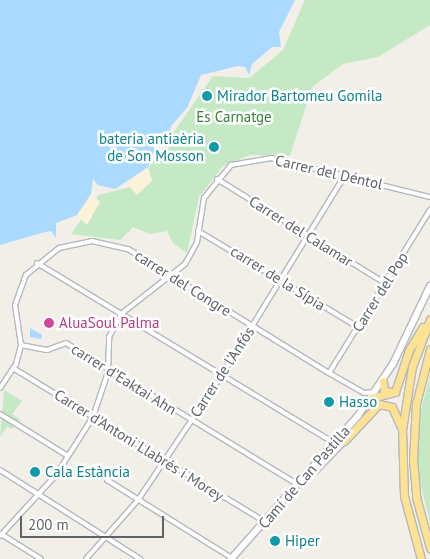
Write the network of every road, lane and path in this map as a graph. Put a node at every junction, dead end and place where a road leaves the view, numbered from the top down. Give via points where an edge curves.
1 (345, 175) junction
2 (217, 179) junction
3 (430, 197) edge
4 (430, 210) edge
5 (198, 231) junction
6 (307, 234) junction
7 (37, 263) junction
8 (173, 276) junction
9 (279, 279) junction
10 (385, 283) junction
11 (430, 286) edge
12 (121, 314) junction
13 (430, 318) edge
14 (252, 326) junction
15 (358, 327) junction
16 (21, 345) junction
17 (430, 349) edge
18 (13, 368) junction
19 (108, 372) junction
20 (329, 373) junction
21 (222, 375) junction
22 (383, 381) junction
23 (0, 388) edge
24 (398, 388) junction
25 (364, 393) junction
26 (371, 398) junction
27 (0, 414) edge
28 (93, 417) junction
29 (191, 420) junction
30 (402, 430) junction
31 (344, 441) joint
32 (334, 443) junction
33 (68, 456) junction
34 (164, 461) junction
35 (0, 470) edge
36 (107, 480) dead end
37 (299, 485) junction
38 (39, 494) junction
39 (138, 500) junction
40 (265, 522) junction
41 (0, 535) edge
42 (108, 538) junction
43 (429, 546) edge
44 (231, 558) edge
45 (41, 559) edge
46 (86, 559) edge
47 (140, 559) edge
48 (421, 559) edge

1 - 2 street, Carrer del Déntol via 271,158 231,165
1 - 3 street, Carrer del Déntol
1 - 6 street, Carrer de l'Anfós
2 - 5 street, Carrer del Déntol via 204,198
2 - 6 street, Carrer del Calamar
4 - 10 street, Carrer del Pop
5 - 8 street, Carrer del Déntol via 191,254
5 - 9 street, carrer de la Sípia
6 - 9 street, Carrer de l'Anfós
6 - 10 street, Carrer del Calamar
7 - 8 street, carrer del Congre via 59,248 95,241 128,249
7 - 12 street
7 - 16 street via 17,295
8 - 12 street, Carrer del Déntol via 133,300
8 - 14 street, carrer del Congre
9 - 14 street, Carrer de l'Anfós
9 - 15 street, carrer de la Sípia
10 - 15 street, Carrer del Pop
11 - 22 street, Camí de Can Pastilla
12 - 19 street, Carrer del Déntol via 109,337
12 - 21 street
13 - 24 highway via 409,350
13 - 30 highway via 412,367
14 - 20 street, carrer del Congre
14 - 21 street, Carrer de l'Anfós
15 - 20 street, Carrer del Pop
16 - 18 street
16 - 19 street, carrer d'Eaktai Ahn via 47,350 66,343
17 - 43 highway via 418,393 413,442 416,497
18 - 23 street
18 - 28 street, Carrer d'Antoni Llabrés i Morey
19 - 28 street, Carrer del Déntol
19 - 29 street, carrer d'Eaktai Ahn
20 - 25 street, carrer del Congre
21 - 29 street, Carrer de l'Anfós
21 - 32 street
22 - 24 highway via 386,392
22 - 26 street, Camí de Can Pastilla
24 - 26 highway via 392,394
25 - 26 street
25 - 26 street
26 - 32 street, Camí de Can Pastilla
27 - 33 street
28 - 33 street, Carrer del Déntol
28 - 34 street, Carrer d'Antoni Llabrés i Morey
29 - 34 street, Carrer de l'Anfós
29 - 37 street, carrer d'Eaktai Ahn
30 - 31 highway via 394,409 381,404
30 - 48 highway via 404,496
31 - 37 street
32 - 37 street, Camí de Can Pastilla
33 - 38 street, Carrer del Déntol
34 - 39 street, Carrer de l'Anfós
34 - 40 street, Carrer d'Antoni Llabrés i Morey
35 - 38 street
36 - 39 street
37 - 40 street, Camí de Can Pastilla
38 - 41 street, Carrer del Déntol
38 - 42 street
39 - 42 street, Carrer de l'Anfós
39 - 44 street
40 - 44 street, Camí de Can Pastilla
41 - 45 street
42 - 46 street, Carrer de l'Anfós
42 - 47 street

